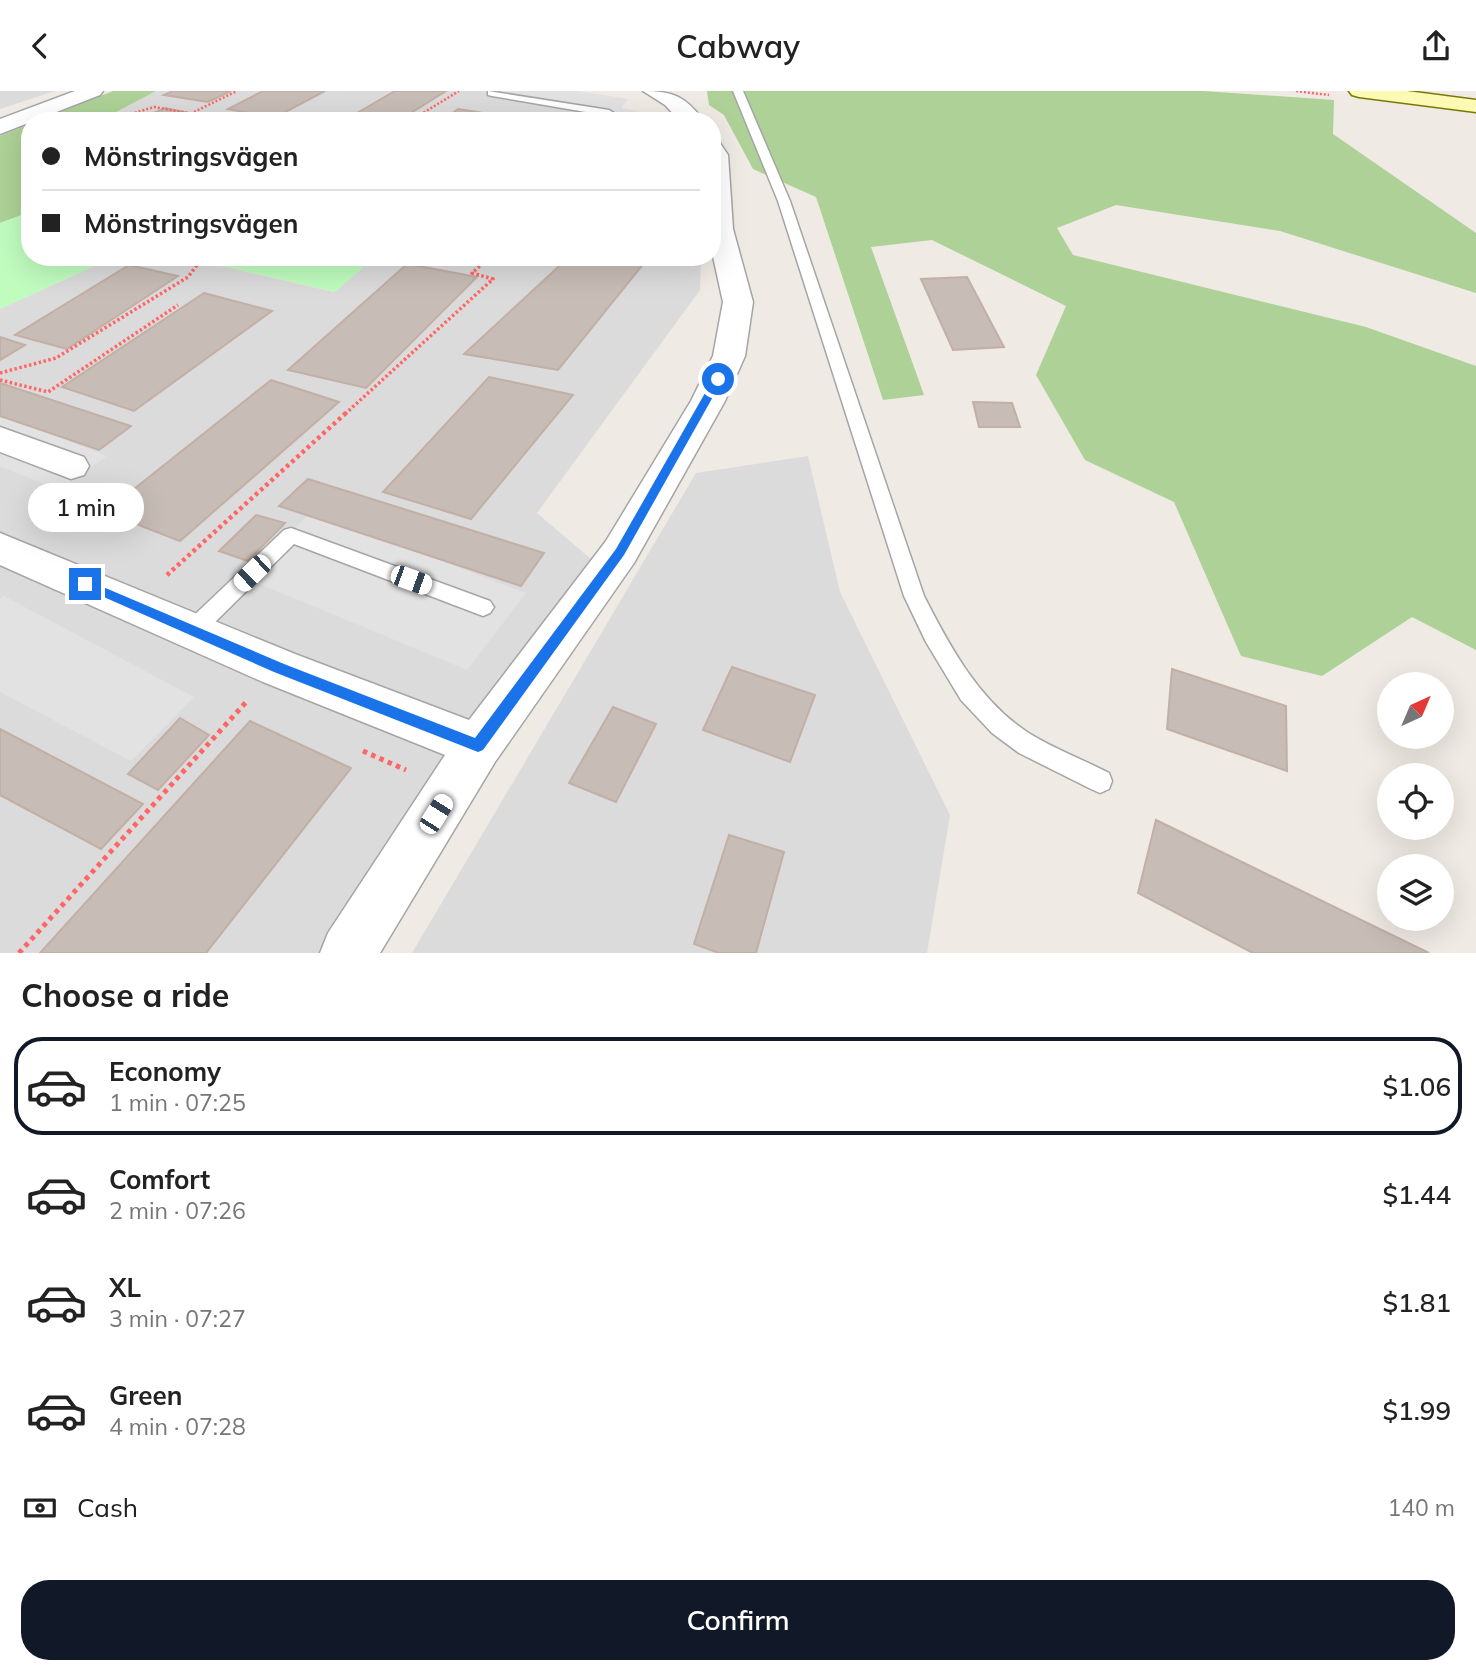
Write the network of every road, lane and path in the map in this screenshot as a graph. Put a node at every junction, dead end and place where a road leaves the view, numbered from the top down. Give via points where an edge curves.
1 (93, 91) edge
2 (237, 91) edge
3 (459, 91) edge
4 (496, 91) edge
5 (653, 91) edge
6 (738, 91) edge
7 (1359, 91) edge
8 (1476, 106) edge
9 (39, 112) edge
10 (138, 112) edge
11 (193, 112) joint
12 (425, 112) edge
13 (603, 112) edge
14 (684, 112) edge
15 (21, 119) edge
16 (0, 127) edge
17 (721, 246) edge
18 (196, 266) edge
19 (480, 266) edge
20 (178, 305) dead end
21 (0, 373) edge
22 (0, 380) edge
23 (0, 439) edge
24 (71, 466) dead end
25 (0, 548) edge
26 (134, 605) junction
27 (483, 607) dead end
28 (194, 629) junction
29 (248, 699) dead end
30 (478, 746) junction
31 (1100, 781) dead end
32 (19, 953) edge
33 (348, 953) edge

1 - 9 street
2 - 11 path
3 - 12 path
4 - 13 lane via 492,93
5 - 14 street
6 - 31 lane via 785,201 914,596 934,639 969,694 1017,738
7 - 8 street
10 - 11 path via 154,107
15 - 16 street
17 - 30 street via 738,302 729,356 708,401 620,552
18 - 21 path via 188,277 56,358
19 - 26 path via 472,273 493,279
20 - 22 path via 48,392
23 - 24 street
25 - 26 street
26 - 28 street
27 - 28 lane via 291,535
28 - 30 street via 279,668
29 - 32 path
30 - 33 street

